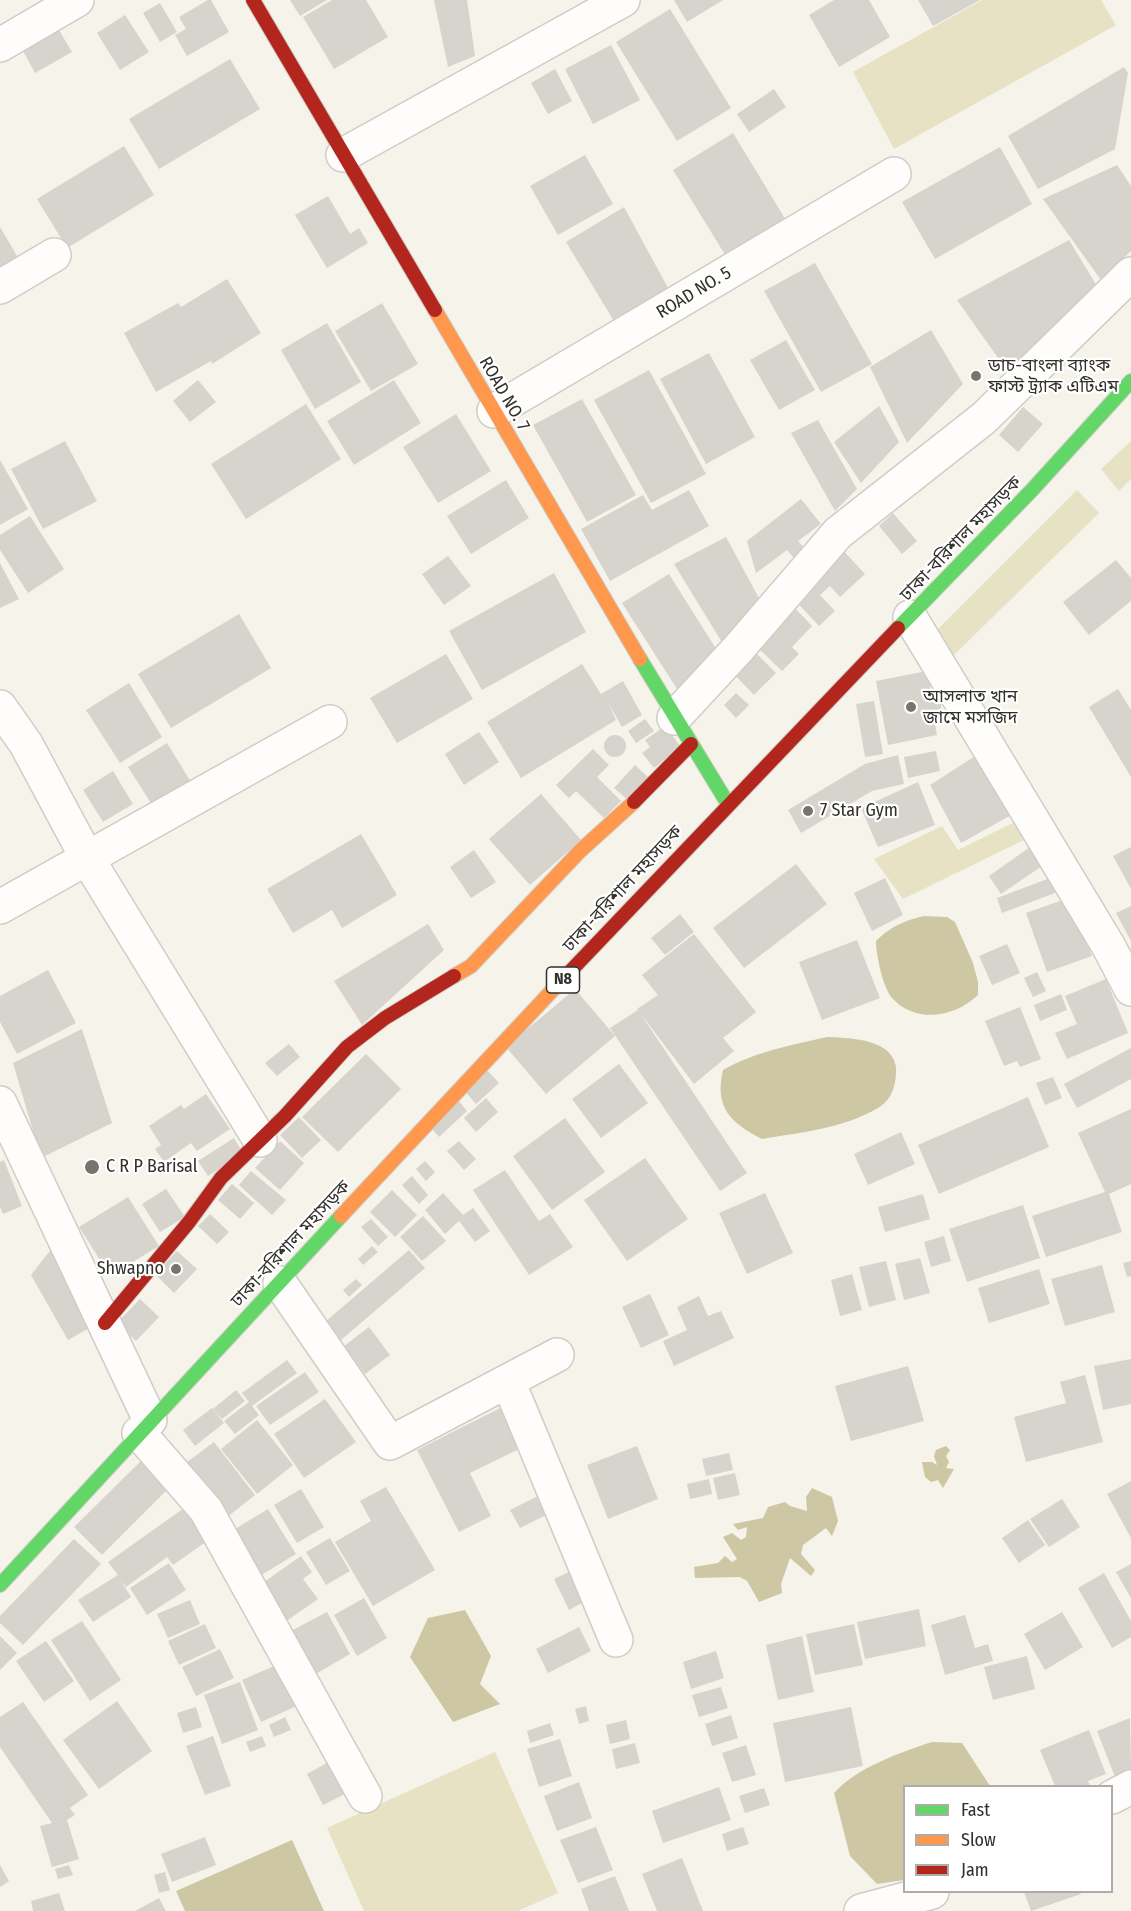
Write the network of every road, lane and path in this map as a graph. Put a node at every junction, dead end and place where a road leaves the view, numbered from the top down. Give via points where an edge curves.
1 (77, 0) edge
2 (253, 0) edge
3 (623, 0) edge
4 (0, 45) edge
5 (343, 155) junction
6 (894, 174) dead end
7 (54, 255) dead end
8 (1131, 274) edge
9 (0, 287) edge
10 (1131, 381) edge
11 (494, 411) junction
12 (910, 617) junction
13 (0, 707) edge
14 (330, 722) dead end
15 (683, 731) junction
16 (728, 804) junction
17 (87, 858) junction
18 (0, 907) edge
19 (1131, 989) edge
20 (0, 1103) edge
21 (260, 1140) junction
22 (280, 1283) junction
23 (105, 1323) junction
24 (557, 1355) dead end
25 (508, 1381) junction
26 (145, 1426) junction
27 (0, 1585) edge
28 (616, 1640) dead end
29 (1131, 1786) edge
30 (365, 1796) dead end
31 (1113, 1796) edge
32 (928, 1893) edge
33 (861, 1911) edge

1 - 4 street
2 - 5 main road, ROAD NO. 7
3 - 5 street
5 - 11 main road, ROAD NO. 7
6 - 11 street, ROAD NO. 5
7 - 9 street
8 - 15 street via 984,418 838,533 738,649
10 - 12 main road, ঢাকা-বরিশাল মহাসড়ক / N8 via 1050,473
11 - 15 main road, ROAD NO. 7
12 - 16 main road, ঢাকা-বরিশাল মহাসড়ক / N8
12 - 19 street via 1109,946
13 - 17 street via 26,744
14 - 17 street
15 - 16 main road, ROAD NO. 7
15 - 21 main road via 613,824 580,851 471,966 385,1018 347,1047
16 - 22 main road, ঢাকা-বরিশাল মহাসড়ক / N8
17 - 18 street
17 - 21 street
20 - 23 street
21 - 23 main road via 221,1178
22 - 25 street via 390,1443
22 - 26 main road, ঢাকা-বরিশাল মহাসড়ক / N8
23 - 26 street
24 - 25 street
25 - 28 street
26 - 27 main road, ঢাকা-বরিশাল মহাসড়ক / N8
26 - 30 street via 206,1510
29 - 31 street
32 - 33 street

